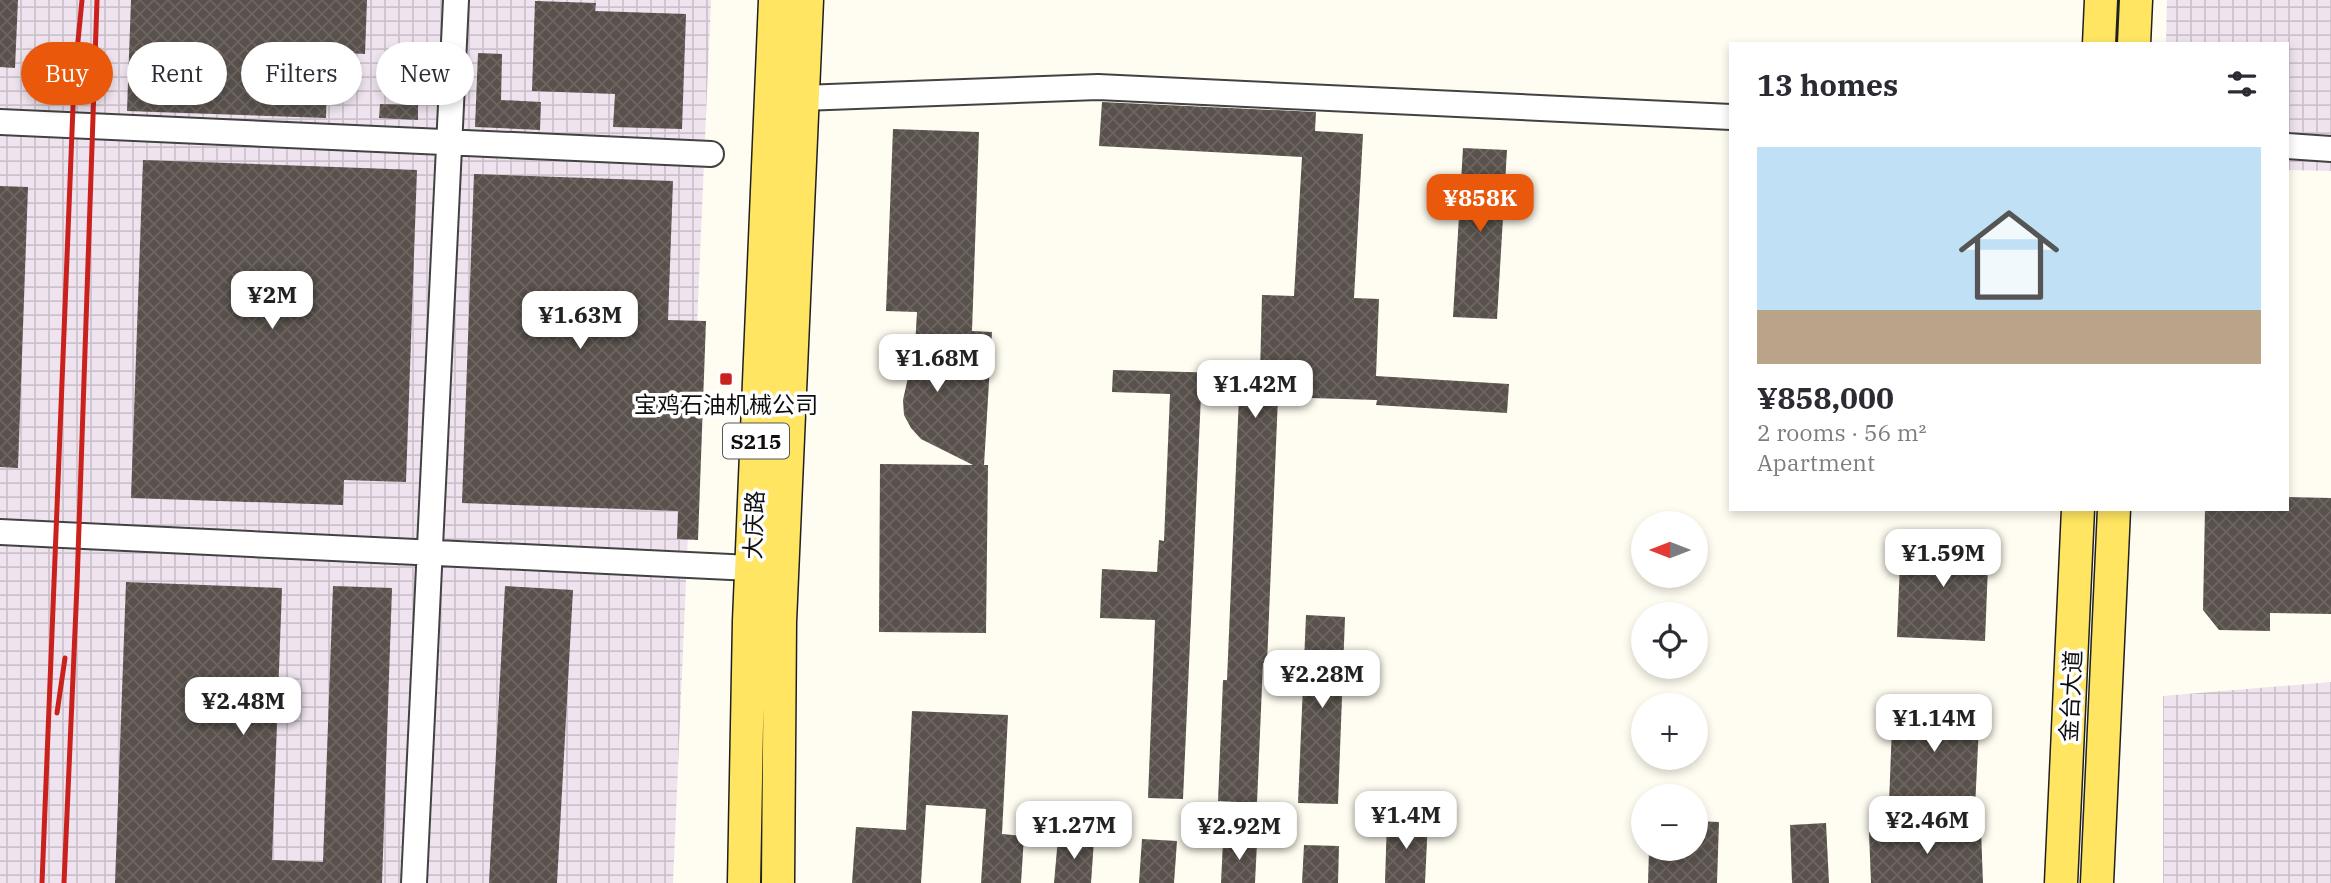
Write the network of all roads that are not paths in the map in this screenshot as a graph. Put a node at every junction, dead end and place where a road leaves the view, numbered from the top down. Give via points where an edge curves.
1 (456, 0) edge
2 (775, 0) edge
3 (807, 0) edge
4 (2101, 0) edge
5 (2136, 0) edge
6 (2099, 42) edge
7 (2134, 42) edge
8 (802, 98) junction
9 (1729, 117) edge
10 (0, 122) edge
11 (449, 142) junction
12 (2289, 146) edge
13 (2331, 149) edge
14 (711, 154) dead end
15 (2078, 511) edge
16 (2113, 511) edge
17 (0, 532) edge
18 (430, 552) junction
19 (751, 568) junction
20 (414, 883) edge
21 (744, 883) edge
22 (778, 883) edge
23 (2061, 883) edge
24 (2097, 883) edge

1 - 11 street
2 - 19 main road, 大庆路 / S215
3 - 8 main road, 大庆路 / S215
4 - 6 main road
5 - 7 main road
8 - 9 street via 1098,87
8 - 22 main road, 大庆路 / S215 via 780,622
10 - 11 street
11 - 14 street
11 - 18 street
12 - 13 street
15 - 23 main road, 金台大道
16 - 24 main road, 金台大道
17 - 18 street
18 - 19 street
18 - 20 street
19 - 21 main road, 大庆路 / S215

